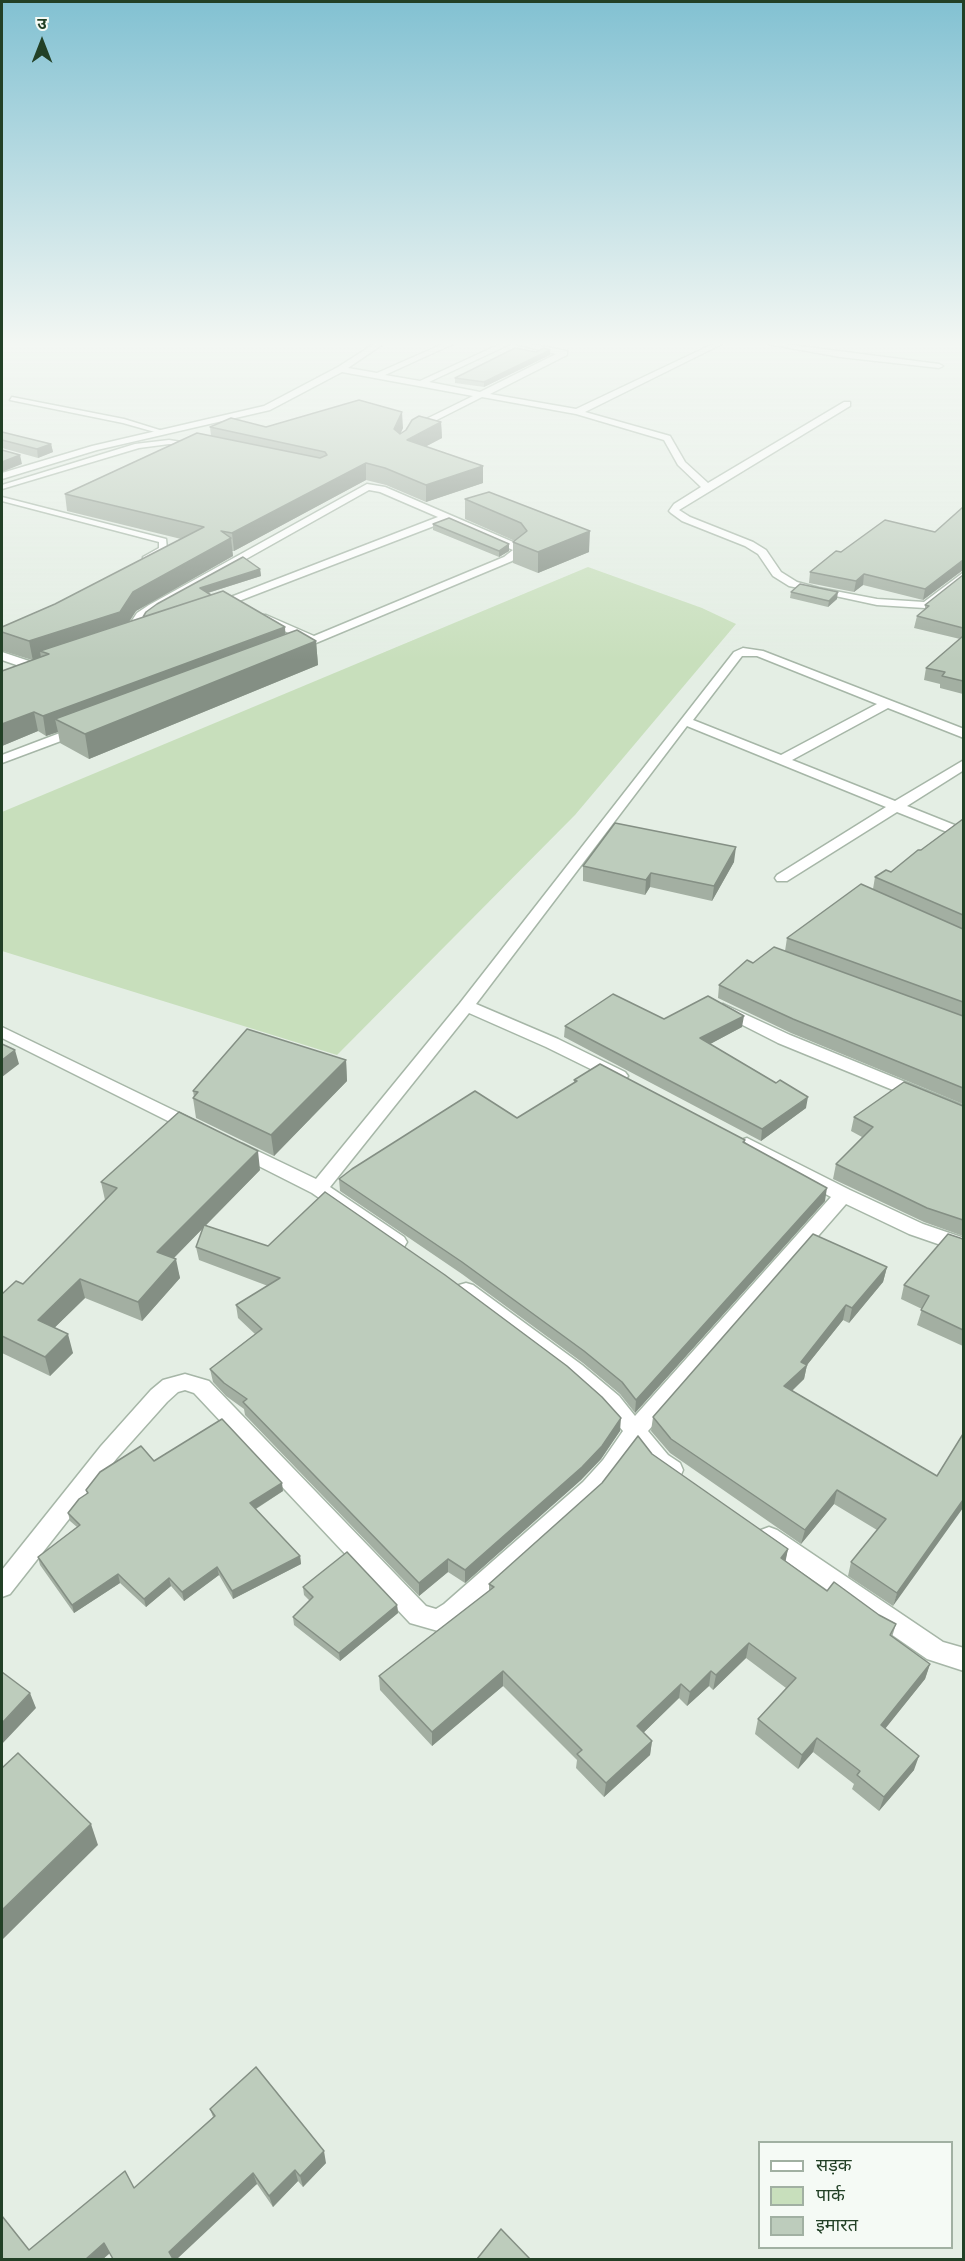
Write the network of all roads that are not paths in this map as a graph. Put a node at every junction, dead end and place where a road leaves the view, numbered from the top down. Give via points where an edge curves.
1 (95, 450) edge
2 (126, 450) edge
3 (673, 450) edge
4 (772, 450) edge
5 (21, 459) edge
6 (40, 464) junction
7 (2, 476) edge
8 (2, 486) edge
9 (709, 488) junction
10 (2, 499) edge
11 (447, 516) junction
12 (132, 566) edge
13 (962, 577) edge
14 (238, 607) junction
15 (206, 609) edge
16 (151, 627) edge
17 (315, 640) junction
18 (281, 653) edge
19 (2, 656) edge
20 (11, 674) edge
21 (887, 704) junction
22 (685, 721) junction
23 (91, 725) edge
24 (963, 734) edge
25 (2, 759) edge
26 (783, 759) junction
27 (963, 764) edge
28 (897, 806) junction
29 (952, 829) edge
30 (782, 878) dead end
31 (716, 1005) edge
32 (466, 1006) junction
33 (2, 1032) edge
34 (634, 1084) edge
35 (963, 1113) edge
36 (735, 1138) edge
37 (319, 1188) junction
38 (843, 1196) junction
39 (963, 1246) edge
40 (415, 1254) edge
41 (454, 1281) edge
42 (635, 1431) junction
43 (688, 1481) edge
44 (755, 1528) edge
45 (2, 1587) edge
46 (963, 1660) edge

1 - 6 street
2 - 8 lane
3 - 9 street via 681,463
4 - 9 street
5 - 6 street
6 - 7 street
9 - 13 street via 674,511 749,544 762,552 777,574 793,584 842,596 913,605 933,602
10 - 12 lane via 164,541 163,549
11 - 14 street
11 - 16 street via 382,489 367,487 153,607 124,636
11 - 17 street via 519,551
14 - 15 street
14 - 17 street
17 - 18 street
19 - 20 street via 37,665
21 - 22 street via 759,653 743,652
21 - 24 street
21 - 26 street
22 - 26 street
22 - 32 street
23 - 25 street
26 - 28 street
27 - 28 street
28 - 29 street
28 - 30 street
31 - 35 street via 784,1039
32 - 34 street
32 - 37 street
33 - 37 street
36 - 38 street
37 - 40 street
38 - 39 street
38 - 42 street
41 - 42 street via 575,1371 611,1402
42 - 43 street via 660,1461
42 - 45 street via 591,1489 453,1612 438,1620 419,1615 201,1387 185,1382 171,1386 159,1396 109,1452
44 - 46 street via 936,1651

